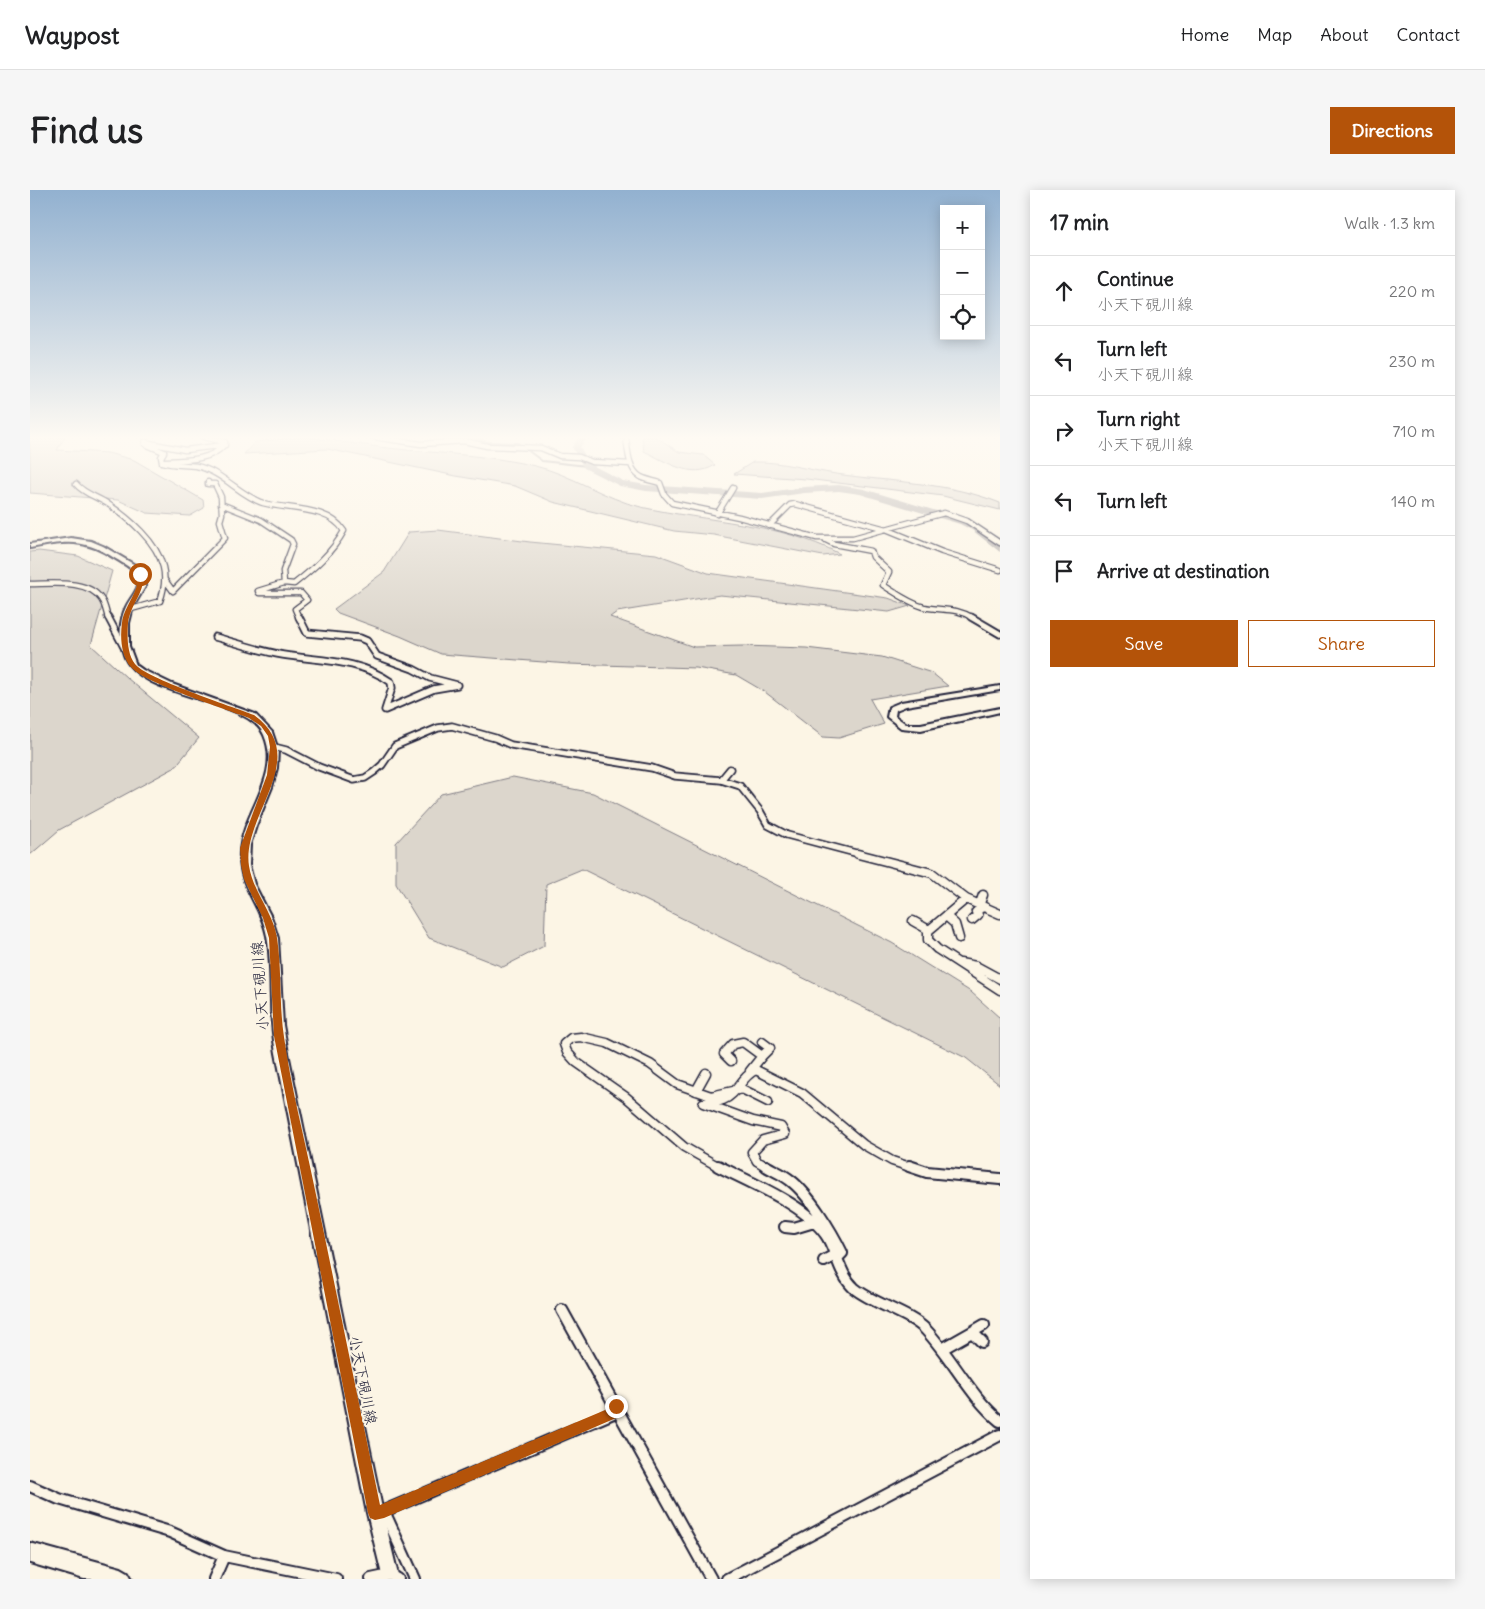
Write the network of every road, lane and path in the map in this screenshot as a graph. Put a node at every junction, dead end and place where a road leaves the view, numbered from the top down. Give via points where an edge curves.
1 (102, 502) edge
2 (260, 502) edge
3 (671, 502) edge
4 (725, 502) edge
5 (222, 504) joint
6 (718, 514) junction
7 (769, 526) junction
8 (886, 529) junction
9 (826, 539) junction
10 (1000, 543) edge
11 (30, 546) edge
12 (1000, 570) edge
13 (166, 580) junction
14 (284, 583) junction
15 (30, 584) edge
16 (128, 610) junction
17 (1000, 634) edge
18 (215, 637) dead end
19 (127, 654) junction
20 (1000, 688) edge
21 (1000, 710) edge
22 (274, 747) junction
23 (730, 769) dead end
24 (721, 780) junction
25 (983, 894) dead end
26 (966, 899) junction
27 (980, 906) junction
28 (1000, 914) edge
29 (946, 916) junction
30 (972, 920) dead end
31 (913, 921) dead end
32 (929, 930) junction
33 (959, 938) dead end
34 (959, 963) junction
35 (1000, 979) edge
36 (1000, 990) edge
37 (762, 1042) dead end
38 (762, 1056) junction
39 (731, 1061) dead end
40 (750, 1071) junction
41 (706, 1073) dead end
42 (696, 1091) junction
43 (736, 1092) junction
44 (768, 1102) dead end
45 (1000, 1179) edge
46 (814, 1222) junction
47 (785, 1227) dead end
48 (836, 1257) junction
49 (824, 1261) dead end
50 (562, 1310) dead end
51 (984, 1325) dead end
52 (972, 1332) junction
53 (982, 1342) dead end
54 (942, 1349) junction
55 (618, 1411) junction
56 (1000, 1421) edge
57 (1000, 1435) edge
58 (30, 1486) edge
59 (379, 1512) junction
60 (30, 1553) edge
61 (224, 1556) junction
62 (393, 1578) edge
63 (121, 1579) edge
64 (214, 1579) edge
65 (336, 1579) edge
66 (371, 1579) edge
67 (415, 1579) edge
68 (711, 1579) edge
69 (726, 1579) edge

1 - 13 street via 114,508 150,541 159,553
2 - 14 street via 305,511 343,525 341,537 317,565 294,584
3 - 6 street
4 - 6 street
5 - 13 street via 220,521 225,538 173,591
5 - 14 street via 261,520 291,540 293,544 283,571
6 - 7 street
7 - 8 street via 793,504
7 - 9 street
8 - 9 street via 853,538
8 - 10 street via 942,513 978,525
8 - 12 street via 942,552
9 - 17 street via 834,544 871,551 889,572 883,585 893,593 924,607 957,610
11 - 16 main road via 80,540 102,546 140,574 142,583
13 - 16 street via 160,601
14 - 18 street via 258,591 301,593 306,597 307,600 296,609 307,633 360,638 367,641 377,656 430,678 457,685 434,690 385,710 392,682 377,673 356,666 280,655
15 - 19 street via 73,584 95,592 102,600
16 - 19 main road via 125,623
19 - 22 main road via 132,666 140,672 252,716 271,736
20 - 21 main road via 904,704 890,712 891,717 904,726 920,727
22 - 24 street via 354,780 365,778 382,766 394,746 438,728 452,726 511,745 652,768 674,776
22 - 59 main road, 小天下硯川線 via 271,775 244,848 244,865 268,918 273,938 279,1036
23 - 24 street
24 - 26 street via 740,786 768,824 778,831 932,873
25 - 27 street
26 - 27 street
26 - 29 street
27 - 28 street
27 - 30 street via 976,912 978,915
29 - 32 street
29 - 33 street via 956,924
31 - 32 street
32 - 34 street via 928,940
34 - 35 street via 981,967
34 - 36 street
37 - 38 street via 770,1048
38 - 39 street via 743,1042 733,1044 724,1054
38 - 40 street
40 - 43 street
40 - 45 street via 756,1070 802,1094 864,1144 892,1161 927,1172
41 - 42 street
42 - 43 street via 712,1096
42 - 46 street via 676,1084 650,1064 608,1043 581,1037 571,1038 564,1044 576,1062 626,1097 684,1147 777,1196
43 - 44 street via 742,1089
43 - 48 street via 725,1100 703,1103 781,1127 785,1134 763,1140 752,1152 757,1161 791,1180 818,1212 842,1252
46 - 47 street via 794,1228
46 - 48 street via 828,1238
48 - 49 street
48 - 54 street via 854,1288 924,1328
50 - 55 street
51 - 52 street
52 - 53 street
52 - 54 street
54 - 56 street via 989,1412
55 - 59 street
55 - 68 street
57 - 69 street
58 - 61 street via 59,1499 170,1532
59 - 62 main road, 小天下硯川線
59 - 67 street
60 - 63 highway
61 - 64 street
61 - 65 street
62 - 66 street

